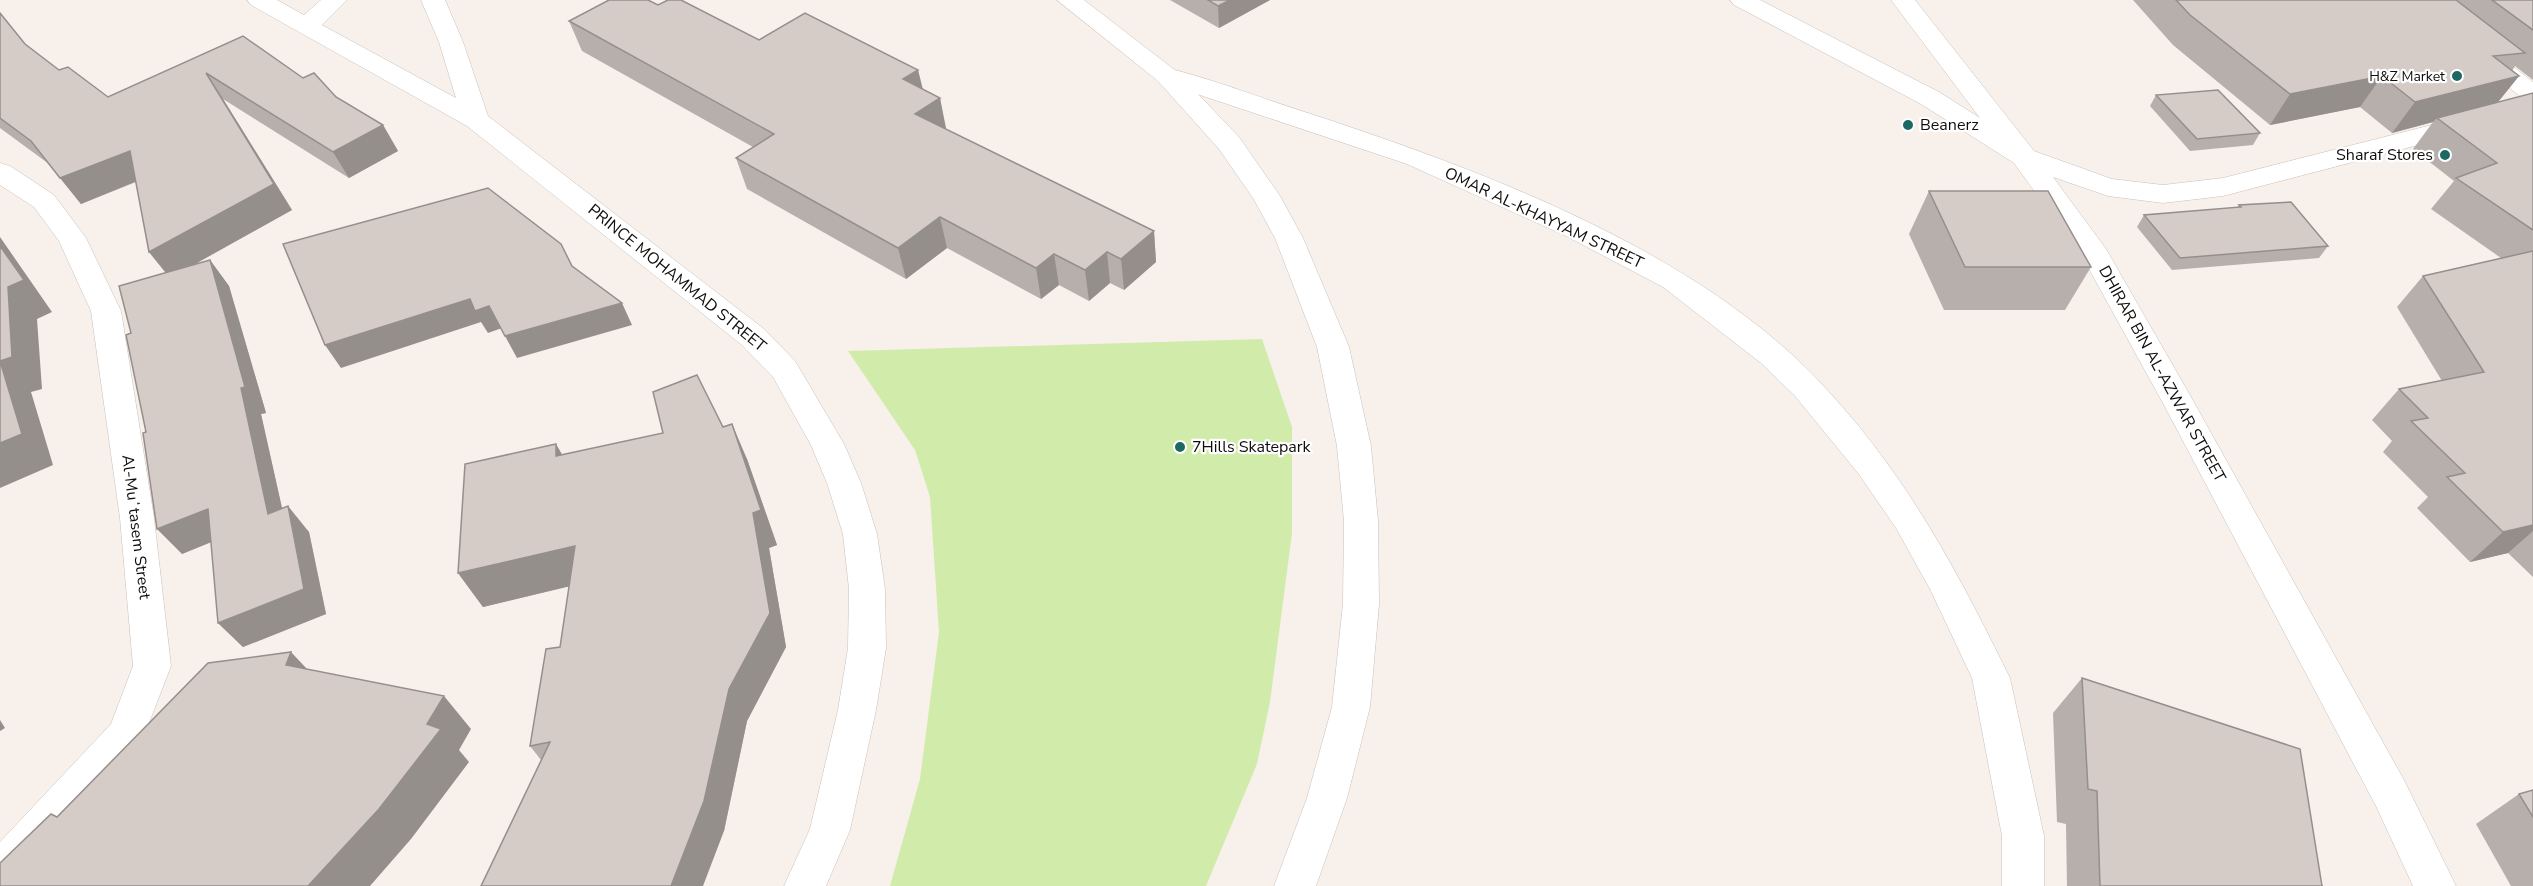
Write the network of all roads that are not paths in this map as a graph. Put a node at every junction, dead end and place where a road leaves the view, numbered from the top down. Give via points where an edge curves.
1 (259, 0) edge
2 (335, 0) edge
3 (433, 0) edge
4 (1069, 0) edge
5 (1742, 0) edge
6 (1903, 0) edge
7 (2412, 0) edge
8 (286, 6) edge
9 (306, 26) junction
10 (1951, 60) junction
11 (1887, 75) junction
12 (1167, 76) junction
13 (2533, 95) edge
14 (2533, 107) edge
15 (476, 120) junction
16 (2024, 157) junction
17 (0, 172) edge
18 (0, 871) edge
19 (806, 886) edge
20 (1295, 886) edge
21 (2023, 886) edge
22 (2435, 886) edge

1 - 8 street, PRINCE MOHAMMAD STREET
2 - 9 street
3 - 15 street
4 - 12 street
5 - 11 street, DHIRAR BIN AL-AZWAR STREET
6 - 10 street
7 - 13 street
8 - 9 street, PRINCE MOHAMMAD STREET
9 - 15 street, PRINCE MOHAMMAD STREET
10 - 11 street via 1946,71 1929,81
10 - 16 street
11 - 16 street, DHIRAR BIN AL-AZWAR STREET via 1977,125
12 - 20 street via 1228,143 1266,196 1289,238 1333,347 1354,446 1361,521 1361,604 1351,707 1327,798
12 - 21 street, OMAR AL-KHAYYAM STREET via 1417,158 1576,229 1673,280 1772,355 1828,413 1908,518 1986,667 2023,836
14 - 16 street via 2191,192 2163,194 2108,187
15 - 19 street, PRINCE MOHAMMAD STREET via 753,337 784,369 817,425 844,483 860,534 867,589 867,648 830,830
16 - 22 street, DHIRAR BIN AL-AZWAR STREET via 2096,256 2175,395 2391,795
17 - 18 street, Al-Muʻtasem Street via 44,201 51,210 72,238 106,311 137,518 152,666 126,734

